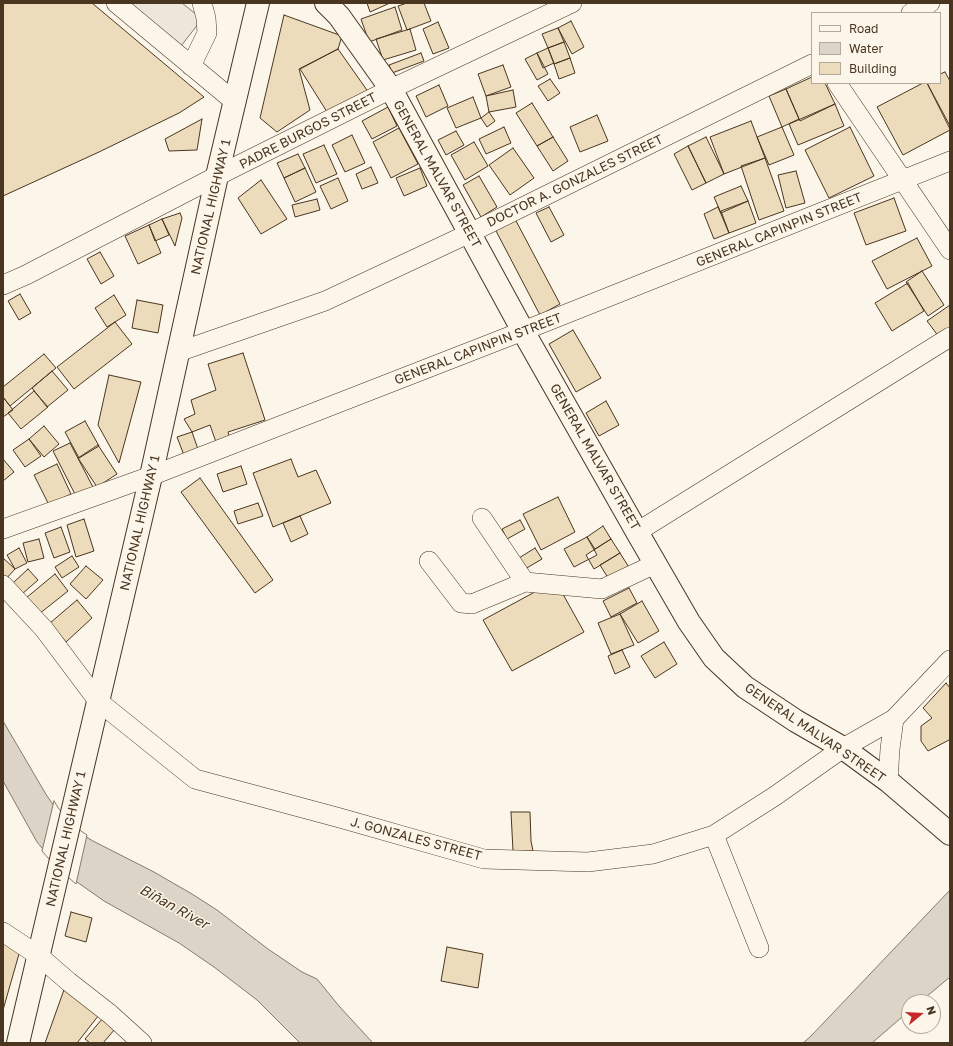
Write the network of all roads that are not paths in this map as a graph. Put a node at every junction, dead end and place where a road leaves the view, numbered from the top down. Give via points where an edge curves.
1 (116, 3) edge
2 (188, 3) edge
3 (258, 3) edge
4 (326, 3) edge
5 (572, 3) edge
6 (930, 3) edge
7 (204, 11) edge
8 (913, 12) edge
9 (811, 64) edge
10 (191, 66) junction
11 (838, 84) edge
12 (391, 89) junction
13 (234, 102) junction
14 (950, 161) edge
15 (217, 176) junction
16 (902, 181) junction
17 (470, 233) junction
18 (950, 250) edge
19 (3, 285) edge
20 (523, 331) junction
21 (950, 337) edge
22 (178, 352) junction
23 (151, 476) junction
24 (482, 518) dead end
25 (3, 529) edge
26 (637, 532) junction
27 (429, 561) dead end
28 (655, 564) junction
29 (526, 582) junction
30 (3, 585) edge
31 (950, 660) edge
32 (98, 701) junction
33 (894, 719) junction
34 (843, 748) junction
35 (888, 781) junction
36 (950, 834) edge
37 (714, 835) junction
38 (3, 932) edge
39 (759, 948) dead end
40 (39, 956) junction
41 (18, 1043) edge
42 (142, 1043) edge

1 - 10 street
2 - 7 street
3 - 13 main road, NATIONAL HIGHWAY 1
4 - 12 main road, GENERAL MALVAR STREET via 339,16
5 - 12 street, PADRE BURGOS STREET
6 - 8 street
7 - 10 street via 207,33
9 - 17 street, DOCTOR A. GONZALES STREET
10 - 13 street
11 - 16 street
12 - 15 street, PADRE BURGOS STREET
12 - 17 main road, GENERAL MALVAR STREET
13 - 15 main road, NATIONAL HIGHWAY 1
14 - 16 street, GENERAL CAPINPIN STREET
15 - 19 street, PADRE BURGOS STREET
15 - 22 main road, NATIONAL HIGHWAY 1
16 - 18 street
16 - 20 street, GENERAL CAPINPIN STREET
17 - 20 main road, GENERAL MALVAR STREET
17 - 22 street, DOCTOR A. GONZALES STREET via 325,301
20 - 23 street, GENERAL CAPINPIN STREET
20 - 26 main road, GENERAL MALVAR STREET
21 - 26 street
22 - 23 main road, NATIONAL HIGHWAY 1
23 - 25 street, GENERAL CAPINPIN STREET
23 - 32 main road, NATIONAL HIGHWAY 1
24 - 29 street
26 - 28 main road, GENERAL MALVAR STREET
27 - 29 street via 461,604 472,604
28 - 29 street via 602,589
28 - 34 main road, GENERAL MALVAR STREET via 689,622 714,658 745,687 796,722
30 - 32 street, J. GONZALES STREET via 44,628
31 - 33 street, J. GONZALES STREET
32 - 37 street, J. GONZALES STREET via 194,780 484,859 588,862 653,854
32 - 40 main road, NATIONAL HIGHWAY 1
33 - 34 street, J. GONZALES STREET
33 - 35 street
34 - 35 main road, GENERAL MALVAR STREET
34 - 37 street, J. GONZALES STREET
35 - 36 main road, GENERAL MALVAR STREET
37 - 39 street
38 - 40 street
40 - 41 main road, NATIONAL HIGHWAY 1
40 - 42 street

